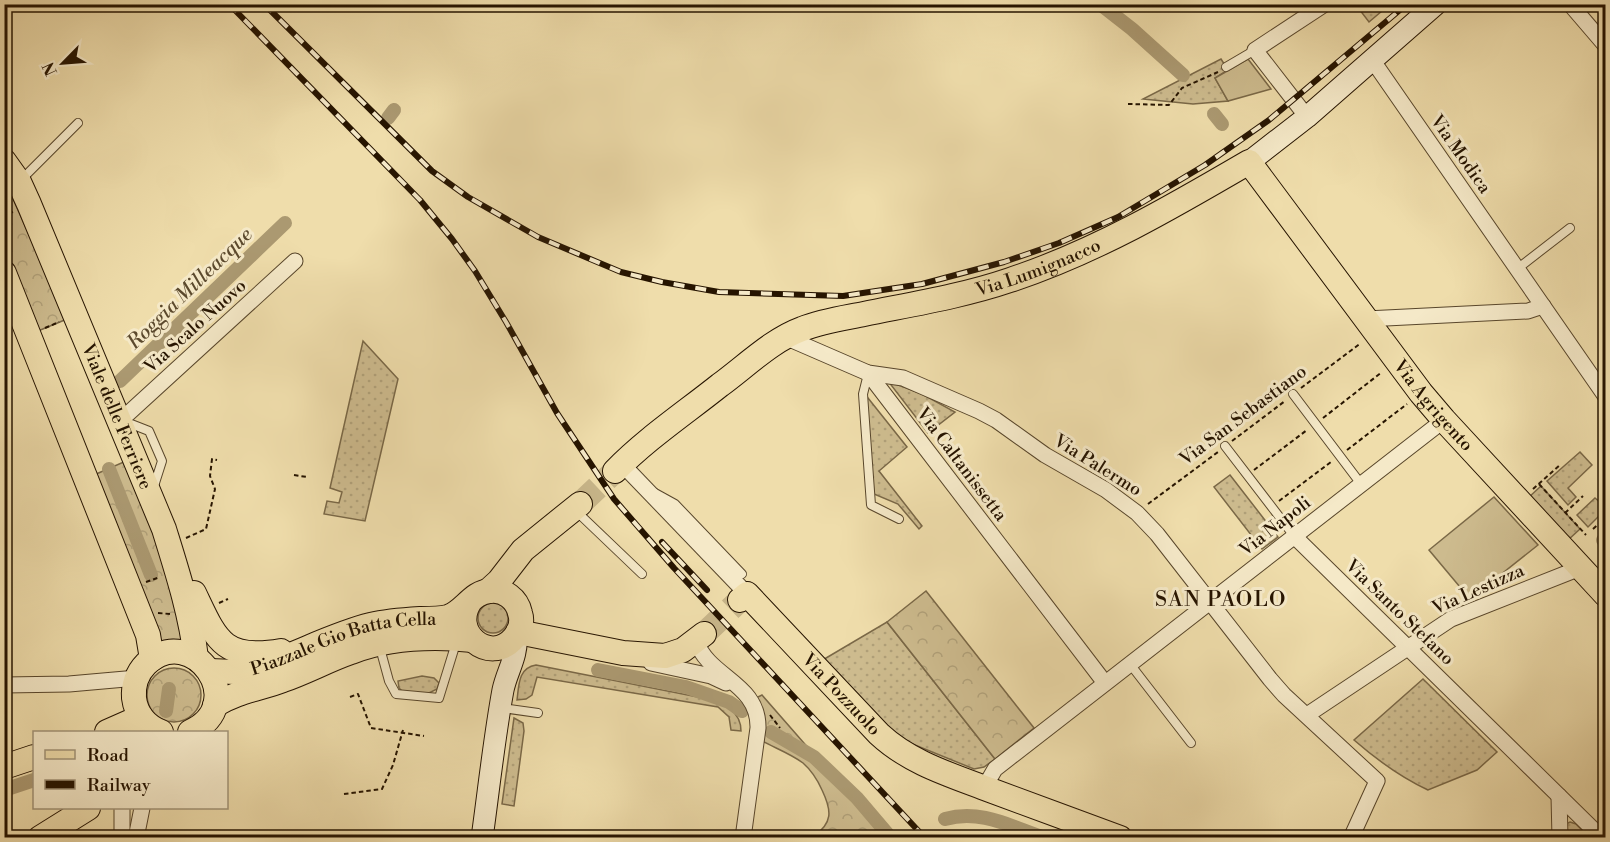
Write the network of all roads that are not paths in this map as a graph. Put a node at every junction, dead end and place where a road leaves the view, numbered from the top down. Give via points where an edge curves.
1 (1325, 4) edge
2 (1436, 4) edge
3 (1570, 4) edge
4 (1605, 46) edge
5 (1255, 50) junction
6 (1373, 61) junction
7 (1226, 67) road end
8 (1307, 117) junction
9 (78, 123) dead end
10 (4, 161) edge
11 (1250, 162) junction
12 (19, 182) junction
13 (1570, 228) dead end
14 (295, 261) dead end
15 (1517, 269) junction
16 (4, 273) edge
17 (1543, 306) junction
18 (1366, 329) junction
19 (785, 337) junction
20 (868, 373) junction
21 (1293, 394) road end
22 (1605, 397) edge
23 (1443, 420) junction
24 (120, 421) junction
25 (1224, 446) road end
26 (618, 468) joint
27 (1361, 484) junction
28 (577, 507) joint
29 (898, 519) dead end
30 (1294, 536) junction
31 (174, 560) junction
32 (1580, 568) junction
33 (642, 574) dead end
34 (743, 589) joint
35 (480, 595) junction
36 (1605, 595) edge
37 (1210, 601) junction
38 (332, 638) junction
39 (700, 638) joint
40 (465, 639) junction
41 (510, 639) junction
42 (379, 644) junction
43 (1406, 647) junction
44 (623, 653) junction
45 (152, 659) junction
46 (1130, 663) junction
47 (203, 664) junction
48 (137, 678) junction
49 (1105, 683) junction
50 (4, 686) edge
51 (742, 691) junction
52 (215, 705) junction
53 (500, 708) junction
54 (538, 713) dead end
55 (1307, 715) junction
56 (155, 728) edge
57 (119, 731) edge
58 (191, 731) edge
59 (1191, 742) dead end
60 (33, 757) edge
61 (4, 767) edge
62 (984, 788) junction
63 (1559, 796) junction
64 (85, 809) edge
65 (122, 809) edge
66 (142, 809) edge
67 (40, 837) edge
68 (122, 837) edge
69 (136, 837) edge
70 (482, 837) edge
71 (743, 837) edge
72 (1120, 837) edge
73 (1351, 837) edge
74 (1560, 837) edge
75 (1602, 837) edge

1 - 5 street
2 - 6 main road, Via Lumignacco
3 - 4 street
5 - 7 lane
5 - 8 street
6 - 8 main road, Via Lumignacco
6 - 15 street, Via Modica
8 - 11 main road, Via Lumignacco
9 - 12 lane
10 - 12 main road, Viale delle Ferriere
11 - 18 main road, Via Agrigento
11 - 19 main road, Via Lumignacco via 1097,246 1052,264 980,288 815,324
12 - 24 main road, Viale delle Ferriere
13 - 15 lane
14 - 24 street, Via Scalo Nuovo
15 - 17 street, Via Modica
16 - 45 main road via 144,625
17 - 18 street via 1528,311
17 - 22 street, Via Modica
18 - 23 main road, Via Agrigento
19 - 20 street, Via Palermo
19 - 26 main road, Via Lumignacco
20 - 29 lane via 863,394 871,505
20 - 37 street, Via Palermo via 903,378 956,399 1106,489 1157,534
20 - 49 street, Via Caltanissetta
21 - 27 lane
23 - 27 street, Via Napoli
23 - 32 main road, Via Agrigento
24 - 31 main road, Viale delle Ferriere
25 - 30 lane, Via Santo Stefano
26 - 34 street, Via Pozzuolo via 648,491
27 - 30 street, Via Napoli
28 - 33 lane, Piazzale Gio Batta Cella
28 - 35 main road, Piazzale Gio Batta Cella via 523,550 499,581
30 - 37 street, Via Napoli
30 - 43 street, Via Santo Stefano
31 - 38 main road via 217,638 232,648 263,653
31 - 47 main road, Viale delle Ferriere
32 - 36 main road, Via Agrigento
32 - 43 street, Via Lestizza via 1451,619
34 - 62 main road, Via Pozzuolo via 886,742 919,762
35 - 38 main road, Piazzale Gio Batta Cella via 449,616 385,623
35 - 40 main road, Piazzale Gio Batta Cella via 466,609
35 - 41 main road via 503,592 515,602 521,617
37 - 46 street, Via Napoli
37 - 55 street, Via Palermo via 1270,679
38 - 47 main road, Piazzale Gio Batta Cella via 252,669 235,672
39 - 44 main road, Piazzale Gio Batta Cella via 665,656
39 - 51 street via 705,658
40 - 41 main road, Piazzale Gio Batta Cella via 480,645
40 - 42 main road, Piazzale Gio Batta Cella
40 - 42 lane via 439,698 396,694
41 - 44 main road, Piazzale Gio Batta Cella
41 - 53 main road
42 - 52 main road, Piazzale Gio Batta Cella via 236,693
43 - 55 street, Via Lestizza
43 - 63 street, Via Santo Stefano
44 - 51 street via 711,676
45 - 47 main road, Piazzale Gio Batta Cella via 178,652
45 - 48 main road
46 - 49 street, Via Napoli
46 - 59 lane
47 - 52 main road via 215,684
48 - 50 street
48 - 56 main road via 135,702
49 - 62 street, Via Napoli via 995,769
51 - 71 street via 755,707 758,722
52 - 58 main road, Piazzale Gio Batta Cella via 208,719
53 - 54 lane
53 - 70 main road
55 - 73 street, Via Palermo via 1377,781
56 - 57 main road
60 - 61 main road
62 - 72 main road, Via Pozzuolo
63 - 74 street
63 - 75 street, Via Santo Stefano
64 - 67 main road
65 - 68 street
66 - 69 street

